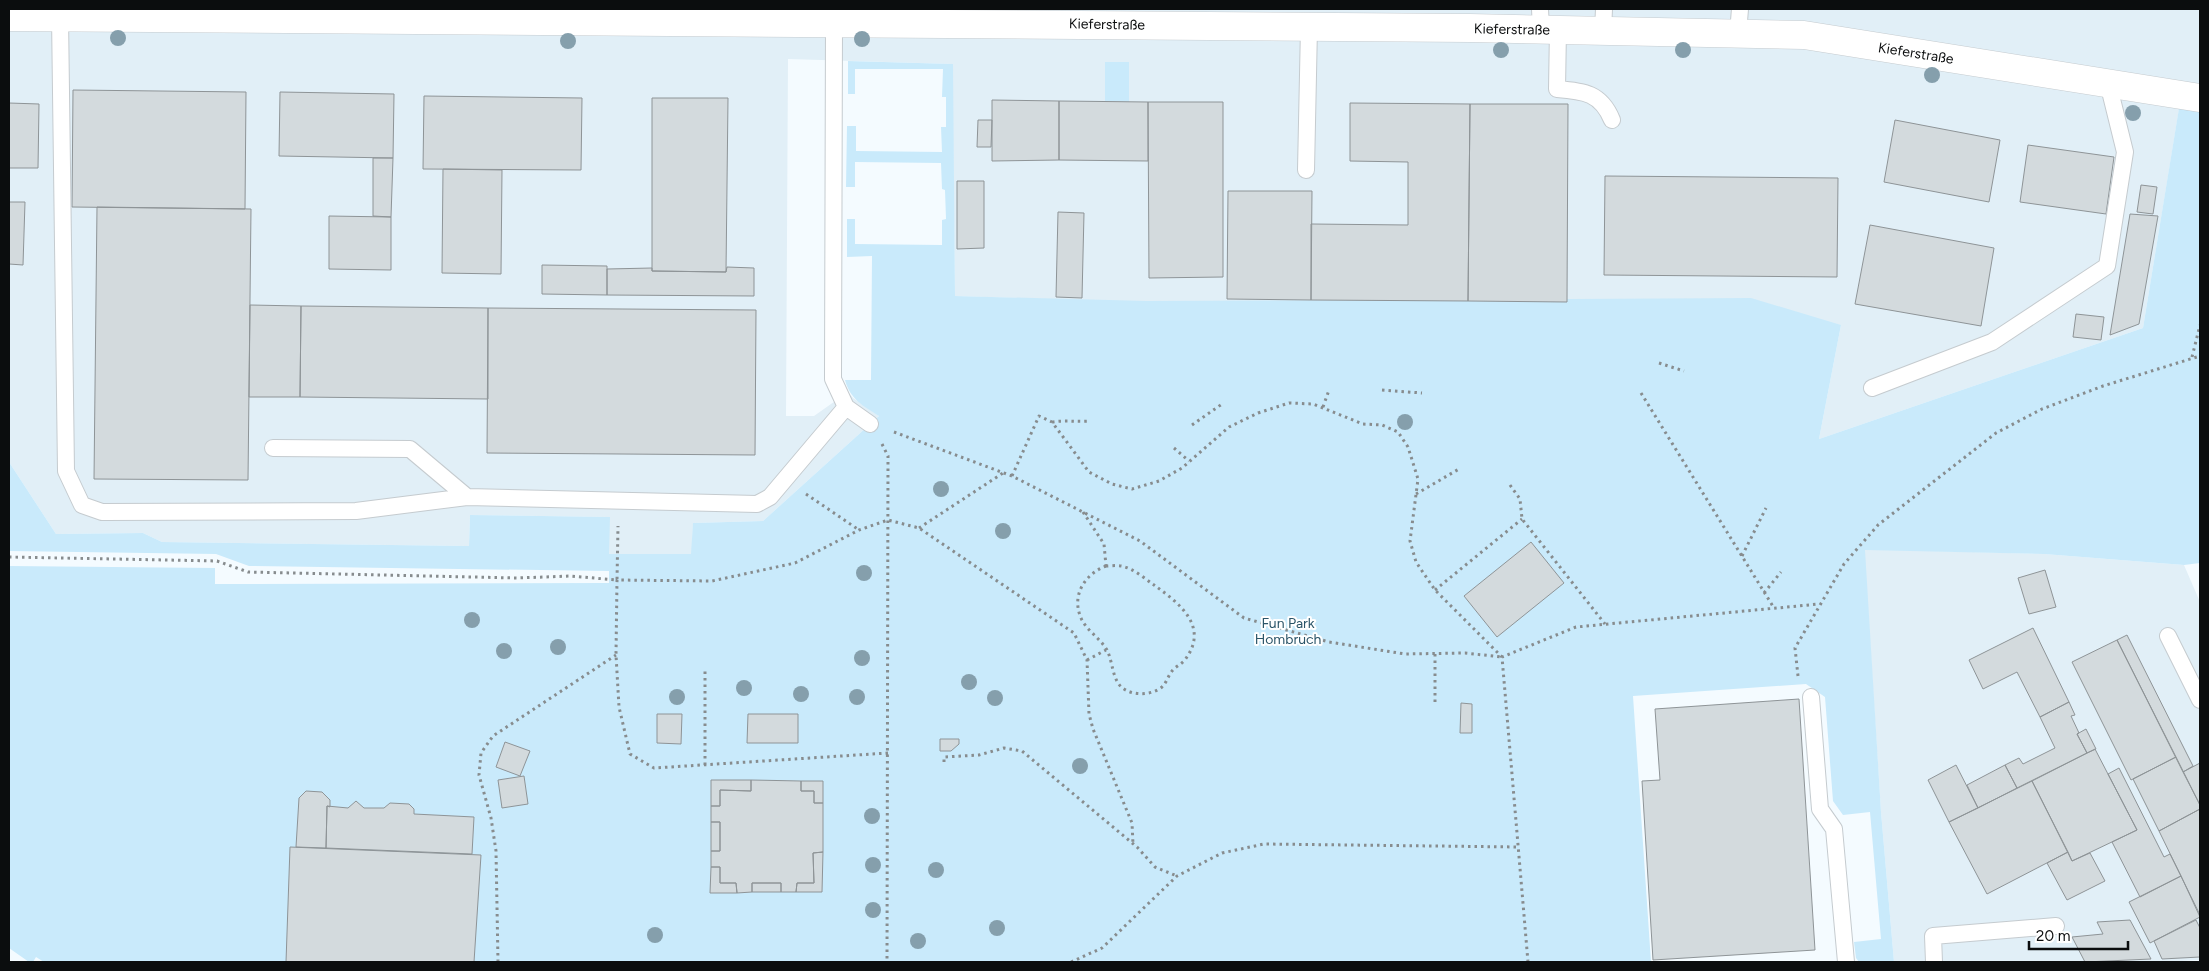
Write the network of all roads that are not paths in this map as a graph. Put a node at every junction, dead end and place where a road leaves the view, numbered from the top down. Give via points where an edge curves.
1 (337, 14) edge
2 (60, 16) junction
3 (9, 17) edge
4 (1603, 20) edge
5 (1739, 21) edge
6 (834, 22) junction
7 (1546, 22) edge
8 (1309, 26) junction
9 (2108, 83) junction
10 (2200, 98) edge
11 (1612, 120) dead end
12 (1306, 170) dead end
13 (1872, 388) dead end
14 (846, 407) junction
15 (870, 424) road end
16 (273, 448) dead end
17 (467, 497) junction
18 (2168, 636) dead end
19 (1810, 697) road end
20 (2200, 700) edge
21 (2056, 926) dead end
22 (1846, 962) edge
23 (1934, 962) edge

1 - 2 street, Kieferstraße
1 - 6 street, Kieferstraße
2 - 3 street, Kieferstraße
2 - 17 lane via 66,471 82,505 102,512 356,511
4 - 5 street, Kieferstraße
4 - 7 street, Kieferstraße
5 - 9 street, Kieferstraße via 1804,35
6 - 8 street, Kieferstraße
6 - 14 lane via 832,379
7 - 8 street, Kieferstraße
7 - 11 lane via 1557,89 1580,90 1596,97 1607,108
8 - 12 lane
9 - 10 street, Kieferstraße
9 - 13 lane via 2125,152 2108,266 1992,342
14 - 15 lane
14 - 17 lane via 770,497 756,504
16 - 17 lane via 410,449
18 - 20 lane
19 - 22 lane via 1820,809 1834,829
21 - 23 lane via 1933,936

